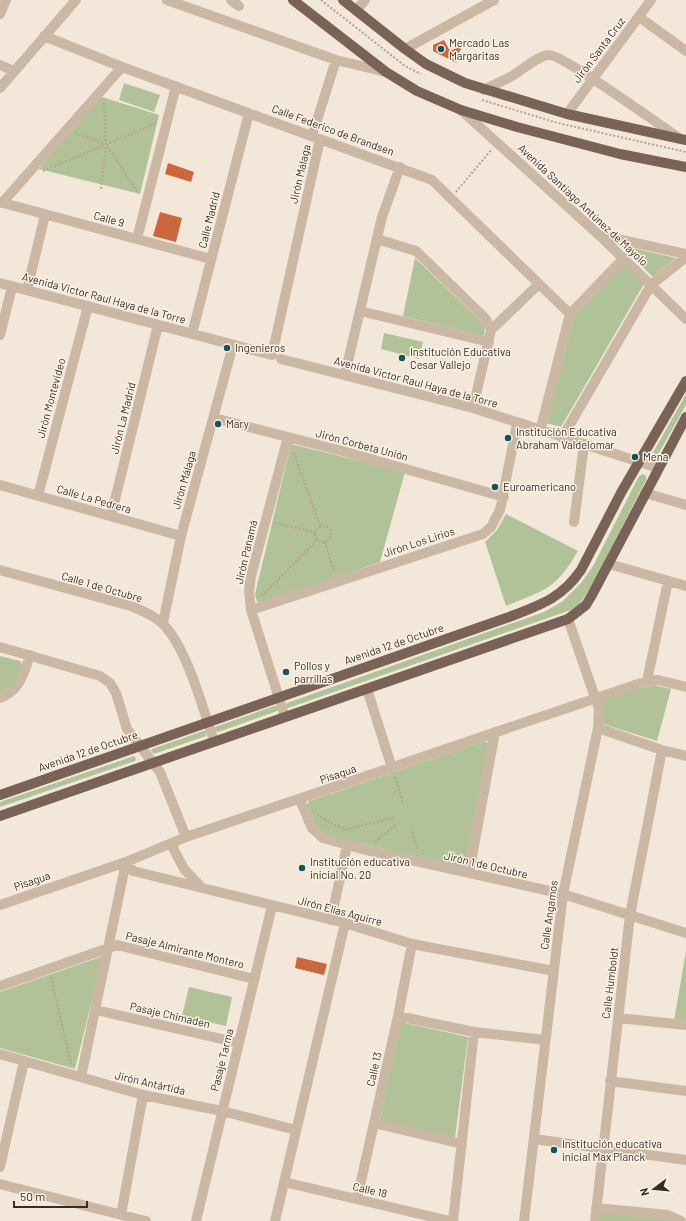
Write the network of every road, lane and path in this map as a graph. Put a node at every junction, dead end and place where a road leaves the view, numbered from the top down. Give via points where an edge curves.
1 (6, 0) edge
2 (76, 0) edge
3 (167, 0) edge
4 (293, 0) edge
5 (343, 0) edge
6 (365, 0) edge
7 (494, 0) edge
8 (651, 0) edge
9 (356, 10) junction
10 (0, 14) edge
11 (639, 17) junction
12 (44, 36) junction
13 (405, 49) junction
14 (686, 51) edge
15 (336, 60) junction
16 (0, 65) edge
17 (122, 67) junction
18 (14, 71) junction
19 (386, 72) junction
20 (592, 79) junction
21 (176, 86) junction
22 (0, 88) edge
23 (103, 89) junction
24 (484, 90) junction
25 (461, 110) junction
26 (249, 113) junction
27 (566, 114) junction
28 (167, 118) junction
29 (67, 130) junction
30 (316, 137) junction
31 (684, 140) edge
32 (497, 142) junction
33 (106, 144) junction
34 (400, 167) junction
35 (686, 167) edge
36 (22, 180) junction
37 (101, 190) dead end
38 (452, 197) junction
39 (1, 203) edge
40 (146, 204) junction
41 (45, 215) junction
42 (599, 235) junction
43 (137, 239) junction
44 (377, 240) junction
45 (686, 254) edge
46 (686, 257) edge
47 (624, 258) junction
48 (212, 259) junction
49 (0, 283) edge
50 (539, 284) junction
51 (651, 285) junction
52 (12, 287) junction
53 (27, 290) junction
54 (88, 306) junction
55 (360, 311) junction
56 (570, 314) junction
57 (686, 319) edge
58 (158, 325) junction
59 (491, 330) junction
60 (192, 334) junction
61 (0, 335) edge
62 (489, 342) junction
63 (233, 345) junction
64 (277, 357) junction
65 (345, 374) junction
66 (686, 381) edge
67 (473, 408) junction
68 (214, 418) junction
69 (685, 422) edge
70 (517, 424) junction
71 (540, 431) junction
72 (288, 437) junction
73 (562, 438) junction
74 (584, 445) junction
75 (294, 452) dead end
76 (639, 462) junction
77 (658, 468) junction
78 (0, 485) edge
79 (645, 493) junction
80 (38, 496) junction
81 (504, 497) junction
82 (686, 504) edge
83 (111, 516) junction
84 (266, 521) junction
85 (574, 522) dead end
86 (320, 526) junction
87 (314, 532) junction
88 (180, 536) junction
89 (317, 540) junction
90 (325, 542) junction
91 (609, 564) junction
92 (0, 570) edge
93 (337, 581) junction
94 (668, 581) junction
95 (686, 586) edge
96 (251, 609) junction
97 (568, 619) junction
98 (163, 623) junction
99 (0, 647) edge
100 (30, 655) junction
101 (647, 681) junction
102 (686, 687) edge
103 (367, 689) junction
104 (279, 697) junction
105 (0, 698) edge
106 (595, 698) junction
107 (285, 717) junction
108 (208, 722) junction
109 (598, 728) junction
110 (495, 732) junction
111 (214, 741) junction
112 (139, 746) junction
113 (662, 750) junction
114 (686, 756) edge
115 (152, 763) junction
116 (392, 768) junction
117 (0, 795) edge
118 (301, 803) junction
119 (403, 803) dead end
120 (0, 816) edge
121 (394, 818) dead end
122 (397, 824) dead end
123 (411, 828) dead end
124 (186, 837) junction
125 (171, 844) junction
126 (347, 845) junction
127 (366, 850) junction
128 (126, 862) junction
129 (421, 862) junction
130 (469, 873) junction
131 (202, 888) junction
132 (563, 894) junction
133 (0, 905) edge
134 (272, 906) junction
135 (630, 915) junction
136 (331, 920) junction
137 (345, 923) junction
138 (686, 933) edge
139 (412, 944) junction
140 (110, 948) junction
141 (49, 969) junction
142 (554, 971) junction
143 (254, 979) junction
144 (0, 986) edge
145 (96, 1010) junction
146 (398, 1016) junction
147 (618, 1018) junction
148 (686, 1025) edge
149 (474, 1032) junction
150 (545, 1040) junction
151 (239, 1043) junction
152 (0, 1054) edge
153 (24, 1061) junction
154 (77, 1076) junction
155 (610, 1081) junction
156 (686, 1091) edge
157 (143, 1095) junction
158 (222, 1111) junction
159 (374, 1124) junction
160 (296, 1130) junction
161 (534, 1139) junction
162 (462, 1144) junction
163 (602, 1148) junction
164 (686, 1160) edge
165 (0, 1167) edge
166 (284, 1182) junction
167 (0, 1184) edge
168 (357, 1199) junction
169 (596, 1208) junction
170 (121, 1215) junction
171 (146, 1221) edge
172 (196, 1221) edge
173 (275, 1221) edge
174 (452, 1221) edge
175 (524, 1221) edge
176 (595, 1221) edge
177 (681, 1221) edge

1 - 10 street
2 - 12 street
3 - 15 street
4 - 19 main road, Avenida Santiago Antúnez de Mayolo
5 - 9 main road
6 - 9 street
7 - 13 street
8 - 11 street, Jirón Santa Cruz
9 - 13 main road
11 - 14 street
11 - 20 street, Jirón Santa Cruz
12 - 17 street, Calle Federico de Brandsen
12 - 18 street
13 - 24 main road via 444,74
15 - 19 street
15 - 30 street, Jirón Málaga
16 - 18 street
17 - 21 street, Calle Federico de Brandsen
17 - 23 street
18 - 22 street
19 - 25 main road, Avenida Santiago Antúnez de Mayolo via 417,91
20 - 24 street via 556,56 548,55
20 - 27 street, Jirón Santa Cruz
20 - 31 street
21 - 26 street, Calle Federico de Brandsen
21 - 28 street
23 - 29 street
23 - 33 path
24 - 27 main road
25 - 32 street, Avenida Santiago Antúnez de Mayolo
25 - 35 main road, Avenida Santiago Antúnez de Mayolo via 613,152
26 - 30 street, Calle Federico de Brandsen
26 - 48 street, Calle Madrid
27 - 31 main road
28 - 33 path
28 - 40 street
29 - 33 path
29 - 36 street
30 - 34 street, Calle Federico de Brandsen
30 - 64 street, Jirón Málaga
32 - 38 path
32 - 42 street, Avenida Santiago Antúnez de Mayolo
33 - 36 path
33 - 37 path
33 - 40 path
34 - 38 street, Calle Federico de Brandsen via 432,180
34 - 44 street via 382,217
36 - 39 street
38 - 50 street, Calle Federico de Brandsen
39 - 41 street, Calle 9
40 - 43 street
41 - 43 street, Calle 9
41 - 53 street
42 - 45 street
42 - 47 street, Avenida Santiago Antúnez de Mayolo
43 - 48 street, Calle 9
44 - 55 street
44 - 59 street via 416,250 486,319
46 - 51 street
47 - 51 street, Avenida Santiago Antúnez de Mayolo
47 - 56 street
48 - 60 street, Calle Madrid
49 - 52 street, Avenida Victor Raul Haya de la Torre
50 - 56 street, Calle Federico de Brandsen
50 - 59 street
51 - 57 street, Avenida Santiago Antúnez de Mayolo
51 - 73 street
52 - 53 street, Avenida Victor Raul Haya de la Torre
52 - 61 street
53 - 54 street, Avenida Victor Raul Haya de la Torre
54 - 58 street, Avenida Victor Raul Haya de la Torre
54 - 80 street, Jirón Montevideo
55 - 62 street
55 - 65 street
56 - 71 street
58 - 60 street, Avenida Victor Raul Haya de la Torre
58 - 83 street, Jirón La Madrid
59 - 62 street
60 - 63 street, Avenida Victor Raul Haya de la Torre
62 - 67 street
63 - 64 street, Avenida Victor Raul Haya de la Torre
63 - 68 street, Jirón Málaga
64 - 65 street, Avenida Victor Raul Haya de la Torre
65 - 67 street, Avenida Victor Raul Haya de la Torre
66 - 76 main road, Avenida 12 de Octubre
67 - 70 street, Avenida Victor Raul Haya de la Torre
68 - 72 street, Jirón Corbeta Unión
68 - 88 street, Jirón Málaga
69 - 77 main road
70 - 71 street, Avenida Victor Raul Haya de la Torre
70 - 81 street, Jirón Los Lirios
71 - 73 street, Avenida Victor Raul Haya de la Torre
72 - 81 street, Jirón Corbeta Unión
72 - 84 street, Jirón Panamá
73 - 74 street, Avenida Victor Raul Haya de la Torre
74 - 76 street, Avenida Victor Raul Haya de la Torre
74 - 85 street
75 - 86 path
76 - 77 street, Avenida Victor Raul Haya de la Torre
76 - 104 main road, Avenida 12 de Octubre via 581,570 559,595 509,617
77 - 79 main road
78 - 80 street, Calle La Pedrera
79 - 82 street
79 - 91 main road
80 - 83 street, Calle La Pedrera
81 - 93 street, Jirón Los Lirios via 497,519 483,534
83 - 88 street, Calle La Pedrera
84 - 87 path
84 - 96 street, Jirón Panamá via 251,576
86 - 87 path
86 - 90 path via 326,526 331,532 330,538
87 - 89 path
88 - 98 street, Jirón Málaga
89 - 90 path
89 - 96 path
90 - 93 path
91 - 94 street
91 - 97 main road via 586,605
92 - 98 street, Calle 1 de Octubre via 131,606
93 - 96 street, Jirón Los Lirios
94 - 95 street
94 - 101 street
96 - 104 street, Jirón Panamá
97 - 103 main road
97 - 106 street, Calle Angamos
98 - 108 street, Calle 1 de Octubre via 176,639
99 - 100 street
100 - 105 street via 15,690
100 - 112 street via 100,676 110,682 127,729
101 - 102 street, Pisagua via 658,680
101 - 106 street, Pisagua
103 - 107 main road
103 - 116 street
104 - 107 street, Jirón Panamá
104 - 108 main road, Avenida 12 de Octubre
106 - 109 street, Calle Angamos via 599,709
106 - 110 street, Pisagua
107 - 111 main road
108 - 111 street, Calle 1 de Octubre
108 - 112 main road, Avenida 12 de Octubre
109 - 113 street
109 - 132 street, Calle Angamos
110 - 116 street, Pisagua
110 - 130 street
111 - 115 main road
112 - 115 street
112 - 117 main road, Avenida 12 de Octubre
113 - 114 street
113 - 135 street, Calle Humboldt
115 - 120 main road
115 - 124 street via 164,780
116 - 118 street, Pisagua
116 - 119 path
118 - 121 path via 334,825 347,829
118 - 124 street, Pisagua
118 - 126 street, Jirón 1 de Octubre via 312,828 323,838
122 - 127 path
123 - 129 path
124 - 125 street, Pisagua
125 - 128 street, Pisagua
125 - 131 street via 184,869
126 - 127 street, Jirón 1 de Octubre
126 - 136 street
127 - 129 street, Jirón 1 de Octubre
128 - 131 street, Jirón Elías Aguirre via 133,871
128 - 133 street, Pisagua
128 - 140 street
129 - 130 street, Jirón 1 de Octubre
130 - 132 street, Jirón 1 de Octubre
131 - 134 street, Jirón Elías Aguirre
132 - 135 street, Jirón 1 de Octubre
132 - 142 street, Calle Angamos
134 - 136 street, Jirón Elías Aguirre
134 - 143 street, Pasaje Tarma
135 - 138 street, Jirón 1 de Octubre
135 - 147 street, Calle Humboldt
136 - 137 street, Jirón Elías Aguirre
137 - 139 street, Jirón Elías Aguirre
137 - 160 street
139 - 142 street, Jirón Elías Aguirre
139 - 146 street, Calle 13
140 - 141 street, Pasaje Almirante Montero
140 - 143 street, Pasaje Almirante Montero via 117,945
140 - 145 street
141 - 144 street, Pasaje Almirante Montero
141 - 154 path
142 - 150 street, Calle Angamos
143 - 151 street, Pasaje Tarma
145 - 151 street, Pasaje Chimaden
145 - 154 street
146 - 149 street
146 - 159 street, Calle 13
147 - 148 street
147 - 155 street, Calle Humboldt
149 - 150 street
149 - 162 street
150 - 161 street, Calle Angamos
151 - 158 street, Pasaje Tarma
152 - 153 street, Jirón Antártida
153 - 154 street, Jirón Antártida
153 - 165 street
154 - 157 street, Jirón Antártida
155 - 156 street
155 - 163 street, Calle Humboldt
157 - 158 street, Jirón Antártida
157 - 170 street
158 - 160 street, Jirón Antártida
158 - 172 street, Pasaje Tarma
159 - 162 street
159 - 168 street, Calle 13
160 - 166 street
161 - 163 street
161 - 175 street, Calle Angamos
162 - 174 street
163 - 164 street
163 - 169 street, Calle Humboldt
166 - 168 street, Calle 18
166 - 173 street
167 - 170 street
168 - 174 street, Calle 18
169 - 176 street, Calle Humboldt
169 - 177 street via 668,1215
170 - 171 street

